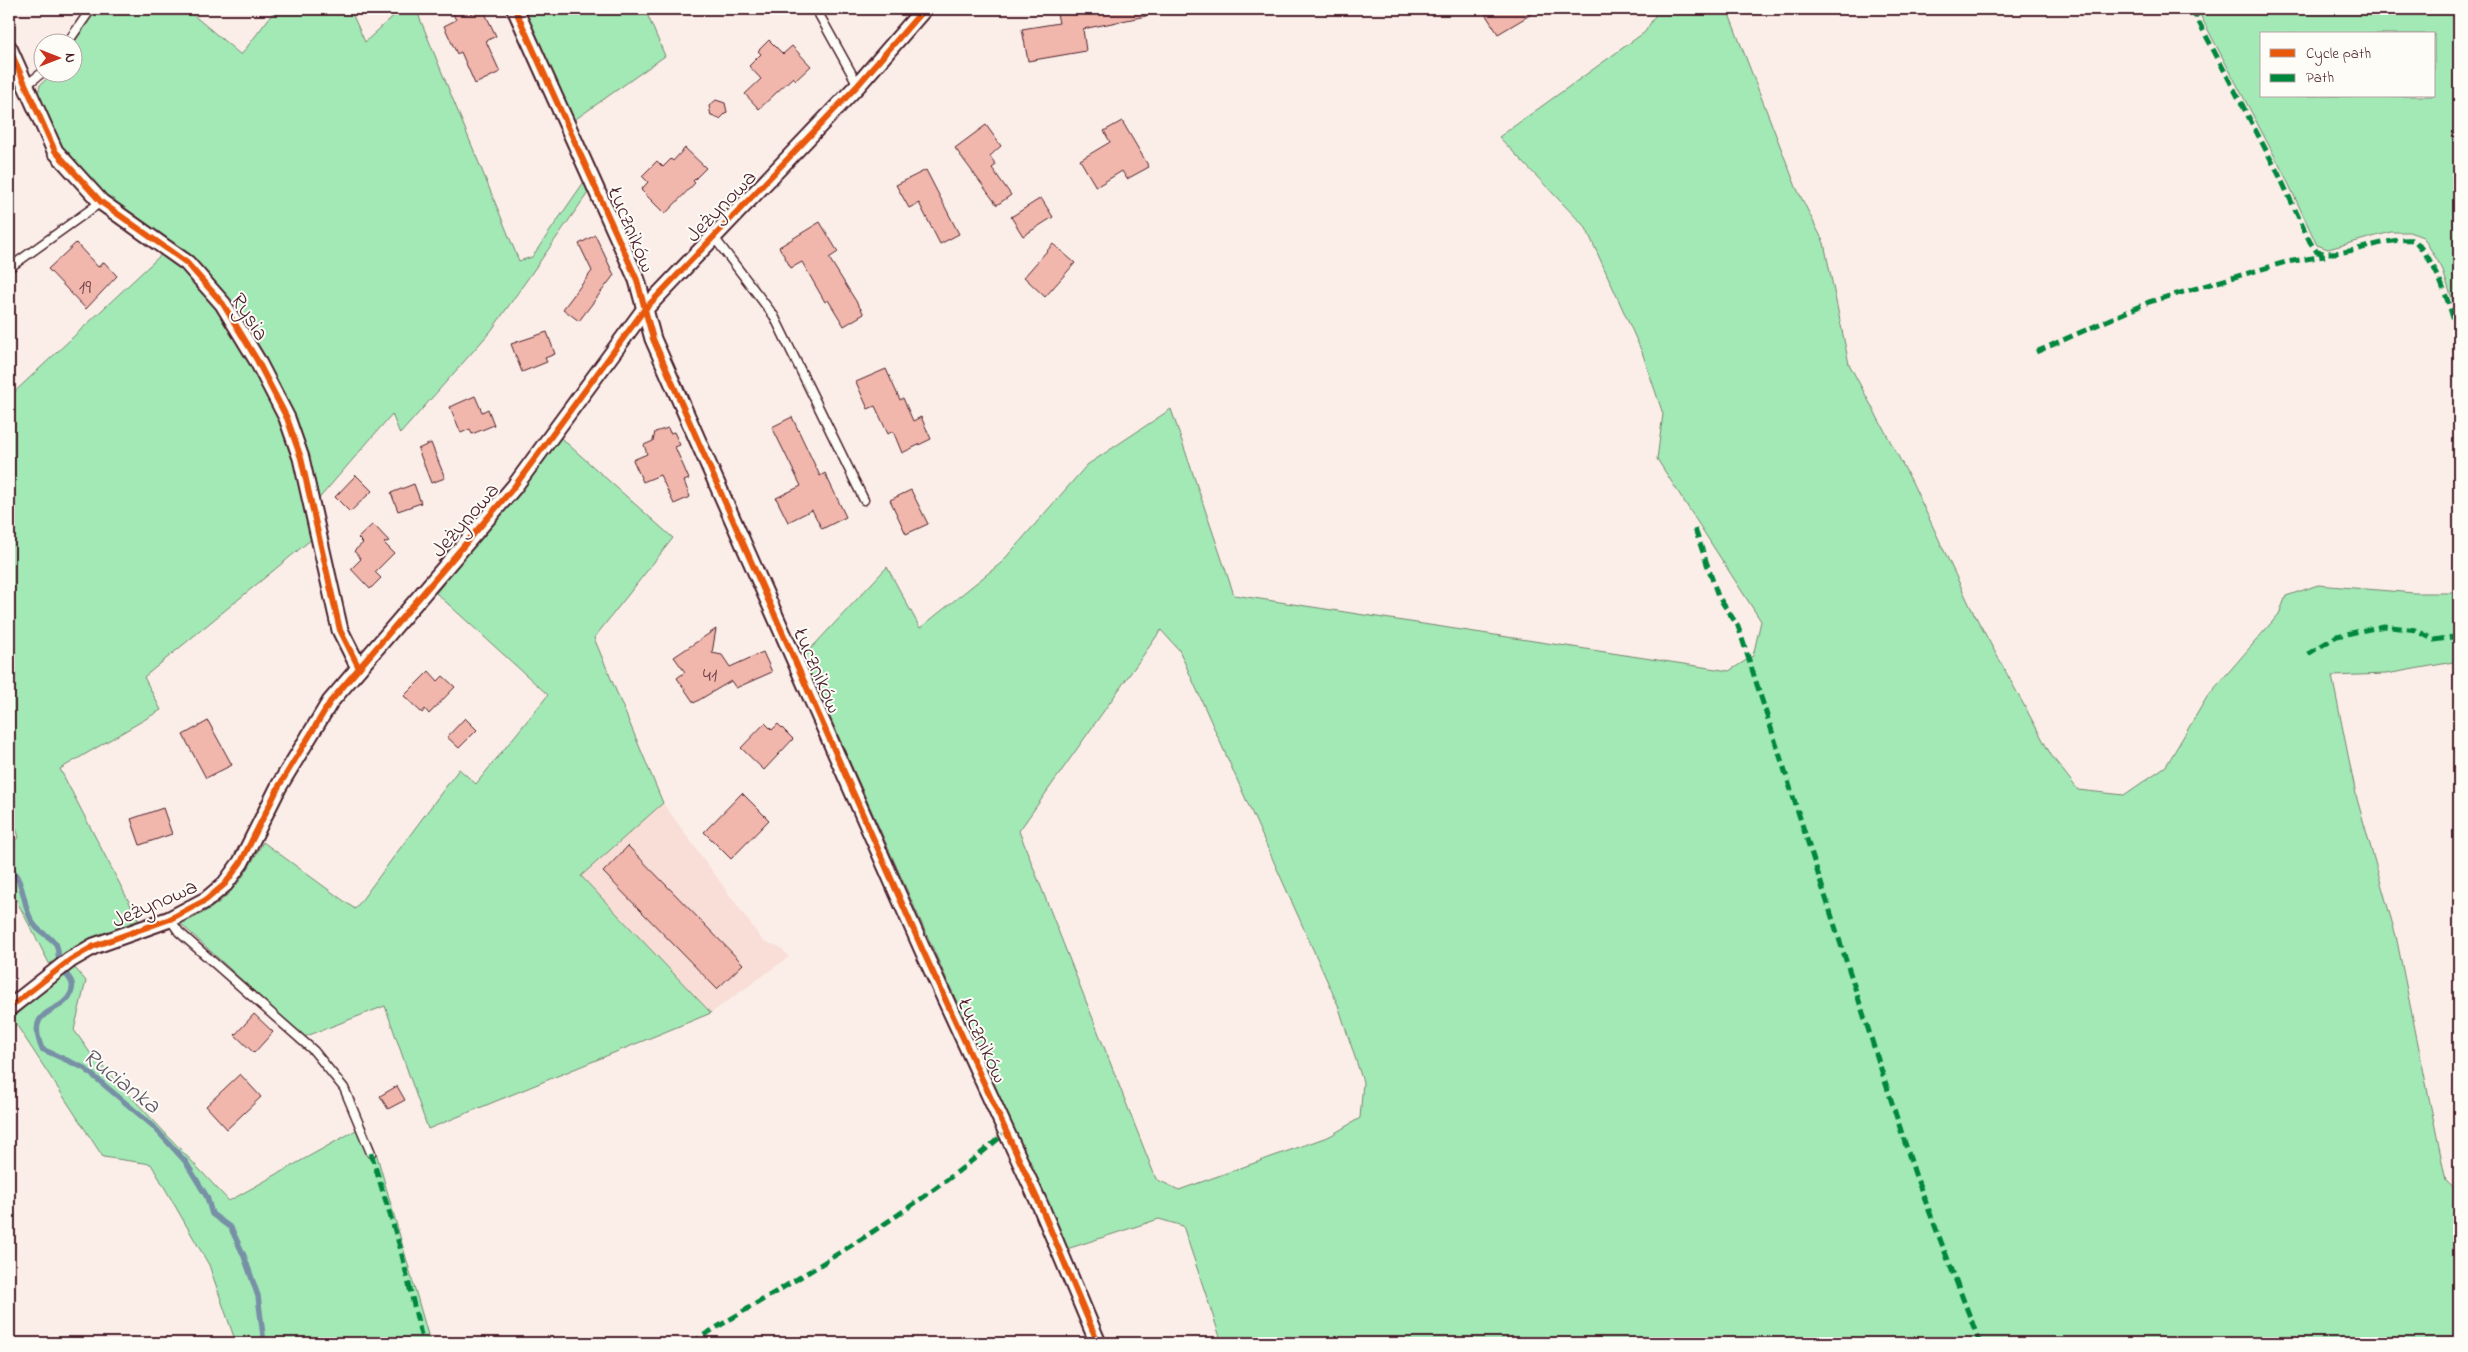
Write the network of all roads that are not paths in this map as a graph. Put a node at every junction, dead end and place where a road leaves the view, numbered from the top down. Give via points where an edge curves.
1 (91, 9) edge
2 (515, 9) edge
3 (816, 9) edge
4 (924, 9) edge
5 (75, 32) edge
6 (9, 48) edge
7 (32, 81) edge
8 (25, 86) junction
9 (858, 86) junction
10 (101, 202) junction
11 (713, 236) junction
12 (9, 268) edge
13 (644, 310) junction
14 (864, 500) dead end
15 (359, 668) junction
16 (170, 919) junction
17 (9, 1008) edge
18 (371, 1153) dead end
19 (1098, 1343) edge

1 - 5 lane
2 - 13 street, Łuczników via 637,280
3 - 9 lane
4 - 9 street, Jeżynowa
6 - 8 street, Rysia
7 - 8 lane
8 - 10 street, Rysia via 54,152
9 - 11 street, Jeżynowa
10 - 12 lane
10 - 15 street, Rysia via 187,263 224,304 257,360 287,418 301,458 340,630
11 - 13 street, Jeżynowa
11 - 14 lane via 774,316
13 - 15 street, Jeżynowa via 514,487
13 - 19 street, Łuczników via 657,348 923,951 1041,1207
15 - 16 street, Jeżynowa via 330,702 304,742 241,862 225,884 206,900
16 - 17 street, Jeżynowa via 94,946 70,960
16 - 18 lane via 179,932 328,1067 344,1088

